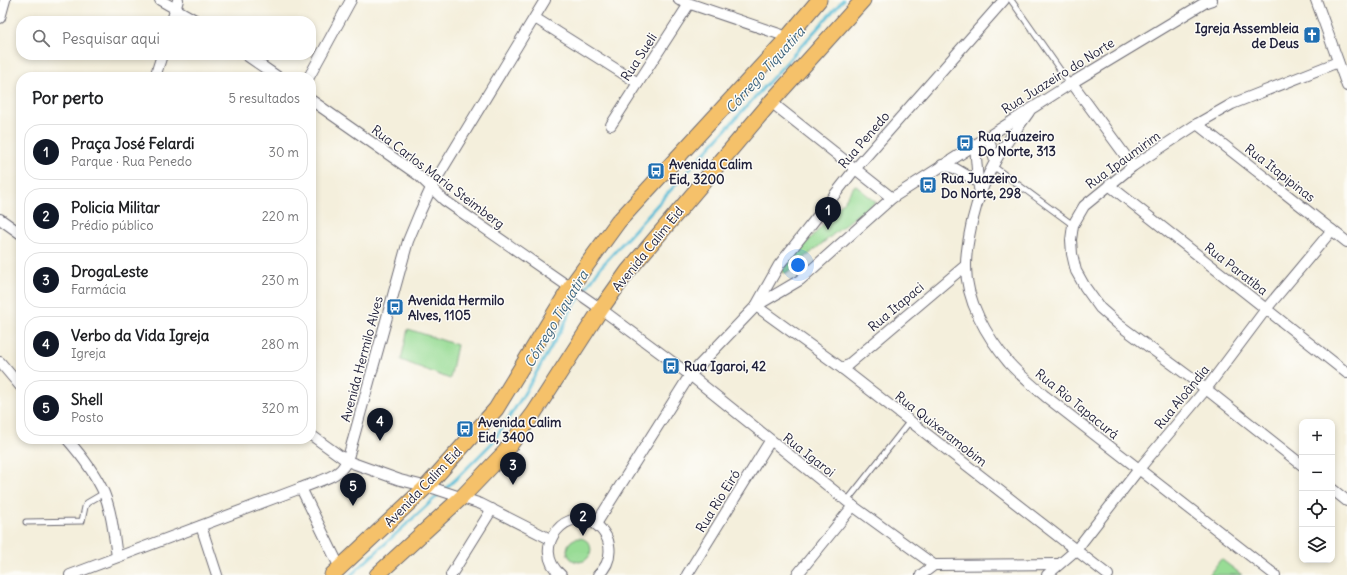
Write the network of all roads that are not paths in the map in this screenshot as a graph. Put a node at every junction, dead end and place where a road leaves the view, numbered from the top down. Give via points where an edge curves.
1 (5, 0) edge
2 (160, 0) edge
3 (351, 0) edge
4 (545, 0) edge
5 (819, 0) edge
6 (863, 0) edge
7 (1004, 0) edge
8 (1011, 0) edge
9 (1212, 0) edge
10 (1316, 0) edge
11 (684, 2) edge
12 (177, 4) edge
13 (173, 16) edge
14 (191, 16) edge
15 (0, 18) edge
16 (535, 18) junction
17 (788, 37) junction
18 (160, 60) edge
19 (253, 60) edge
20 (1338, 62) junction
21 (157, 72) edge
22 (271, 72) edge
23 (311, 72) edge
24 (638, 83) junction
25 (1071, 83) junction
26 (1347, 86) edge
27 (771, 102) junction
28 (316, 104) edge
29 (1033, 107) junction
30 (1197, 124) junction
31 (610, 125) dead end
32 (988, 136) junction
33 (975, 145) junction
34 (994, 163) junction
35 (942, 165) junction
36 (1133, 166) junction
37 (855, 169) junction
38 (978, 182) junction
39 (1109, 185) junction
40 (431, 188) junction
41 (980, 193) junction
42 (892, 198) junction
43 (2, 221) edge
44 (1073, 225) junction
45 (1332, 230) junction
46 (16, 231) edge
47 (0, 232) edge
48 (1347, 242) edge
49 (966, 265) junction
50 (573, 290) junction
51 (756, 306) junction
52 (601, 309) junction
53 (1266, 309) junction
54 (0, 362) edge
55 (843, 369) junction
56 (1347, 373) edge
57 (690, 375) junction
58 (16, 381) edge
59 (1206, 389) junction
60 (910, 421) junction
61 (316, 439) edge
62 (770, 441) junction
63 (71, 444) edge
64 (347, 461) junction
65 (1299, 463) edge
66 (1139, 469) junction
67 (302, 488) junction
68 (432, 488) junction
69 (1334, 491) edge
70 (104, 493) junction
71 (457, 496) junction
72 (1347, 501) edge
73 (850, 503) junction
74 (492, 509) junction
75 (26, 522) dead end
76 (596, 524) junction
77 (201, 526) junction
78 (550, 539) junction
79 (1076, 550) junction
80 (117, 557) junction
81 (1059, 564) junction
82 (934, 565) junction
83 (336, 571) edge
84 (603, 574) edge
85 (70, 575) edge
86 (217, 575) edge
87 (377, 575) edge
88 (451, 575) edge
89 (561, 575) edge
90 (687, 575) edge
91 (797, 575) edge
92 (921, 575) edge
93 (1047, 575) edge
94 (1108, 575) edge
95 (1275, 575) edge

1 - 15 street
2 - 12 street
3 - 23 street
4 - 16 street, Avenida Hermilo Alves
5 - 17 main road, Avenida Calim Eid
6 - 27 main road, Avenida Calim Eid
7 - 37 street, Rua Penedo
8 - 25 lane
9 - 25 street, Rua Juazeiro do Norte
10 - 20 street
11 - 17 street
11 - 24 street, Rua Sueli
12 - 13 street
12 - 14 street
16 - 24 street
16 - 40 street, Avenida Hermilo Alves
17 - 50 main road, Avenida Calim Eid via 618,222
18 - 21 street
19 - 22 street
20 - 26 street
20 - 30 street, Rua Ipaumirim via 1232,104
24 - 31 street, Rua Sueli
25 - 29 street, Rua Juazeiro do Norte
25 - 36 street
27 - 37 street
27 - 52 main road, Avenida Calim Eid via 628,271
28 - 40 street, Rua Carlos Maria Steimberg via 418,175
29 - 32 street, Rua Juazeiro do Norte
29 - 34 street, Rua Rio Tapacurá
30 - 36 street, Rua Ipaumirim
30 - 45 street, Rua Itapipinas
32 - 33 street, Rua Juazeiro do Norte
32 - 34 street
33 - 35 street, Rua Juazeiro do Norte
33 - 38 street, Rua Rio Tapacurá
34 - 41 street, Rua Rio Tapacurá
34 - 44 lane
35 - 38 street via 954,168
35 - 42 street, Rua Juazeiro do Norte
36 - 39 street, Rua Ipaumirim
37 - 42 street
37 - 51 street, Rua Penedo via 779,265
38 - 41 street, Rua Rio Tapacurá
39 - 44 street, Rua Ipaumirim via 1084,206
39 - 53 street, Rua Paratiba
40 - 50 street, Rua Carlos Maria Steimberg via 444,200
40 - 64 street, Avenida Hermilo Alves via 408,240
41 - 49 street, Rua Rio Tapacurá via 968,243
42 - 51 street, Rua Juazeiro do Norte via 800,280
43 - 46 street
43 - 47 street
44 - 59 street, Rua Ipaumirim via 1071,240 1076,271 1100,308
45 - 48 street, Rua Itapipinas
45 - 53 street, Rua Aloândia
49 - 55 street, Rua Itapaci
49 - 66 street, Rua Rio Tapacurá via 974,304 987,332 1010,363 1045,396
50 - 52 street, Rua Igaroi
50 - 68 main road, Avenida Calim Eid via 496,409
51 - 55 street, Rua Quixeramobim
51 - 57 street, Rua Juazeiro do Norte
52 - 57 street, Rua Igaroi
52 - 71 main road, Avenida Calim Eid via 534,414 504,452
53 - 56 street, Rua Paratiba
53 - 59 street, Rua Aloândia
54 - 58 street
55 - 60 street, Rua Quixeramobim
57 - 62 street, Rua Igaroi
57 - 76 street, Rua Juazeiro do Norte
59 - 65 street, Rua Ipaumirim
59 - 66 street, Rua Aloândia
60 - 73 lane
60 - 79 street, Rua Quixeramobim
61 - 64 street
62 - 73 street, Rua Igaroi
62 - 90 street, Rua Rio Eiró
63 - 70 street
64 - 67 street, Avenida Hermilo Alves via 338,473
64 - 68 street via 400,480
66 - 79 street, Rua Aloândia
66 - 95 street, Rua Rio Tapacurá
67 - 77 street, Avenida Hermilo Alves
67 - 83 street
68 - 71 street
68 - 83 main road, Avenida Calim Eid
69 - 72 street
70 - 75 lane via 87,503 82,521
70 - 80 street
71 - 74 street
71 - 87 main road, Avenida Calim Eid
73 - 82 street, Rua Igaroi
73 - 91 street
74 - 78 street
74 - 88 street
76 - 78 street via 583,520 569,521 561,525
76 - 84 street via 609,540 610,551
77 - 80 street, Avenida Hermilo Alves
77 - 86 street
78 - 89 street via 549,556
79 - 81 street, Rua Aloândia
79 - 94 street, Rua Quixeramobim
80 - 85 street, Avenida Hermilo Alves
81 - 82 street
81 - 93 street, Rua Aloândia
82 - 92 street

